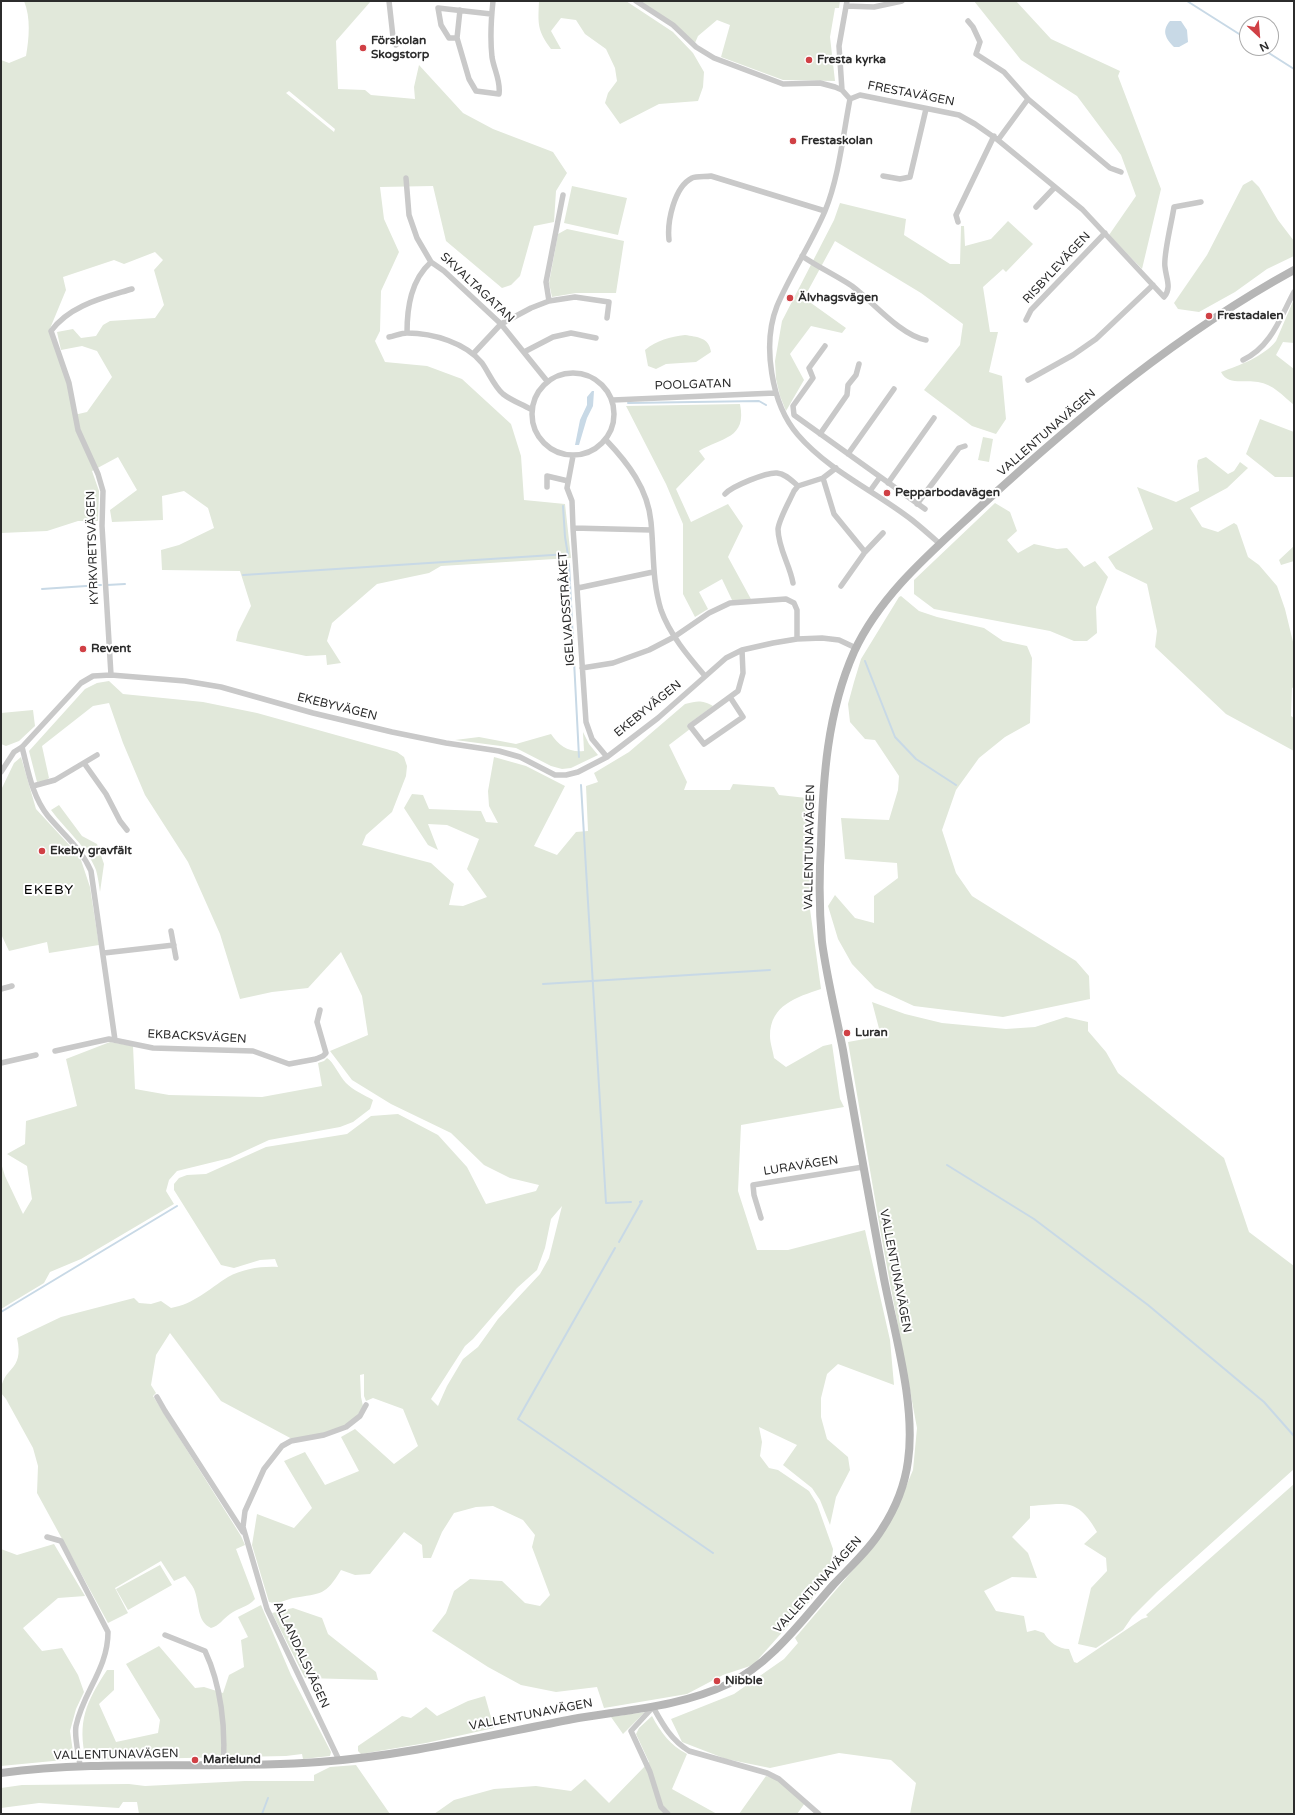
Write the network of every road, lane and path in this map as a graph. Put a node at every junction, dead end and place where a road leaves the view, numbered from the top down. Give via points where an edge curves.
1 (389, 1) edge
2 (493, 1) edge
3 (636, 1) edge
4 (902, 1) edge
5 (846, 3) edge
6 (460, 10) junction
7 (491, 14) junction
8 (968, 21) dead end
9 (457, 38) junction
10 (396, 45) dead end
11 (842, 90) junction
12 (850, 99) junction
13 (1028, 99) junction
14 (926, 110) junction
15 (996, 138) junction
16 (1121, 172) dead end
17 (883, 176) dead end
18 (406, 178) dead end
19 (1055, 187) junction
20 (563, 195) dead end
21 (1201, 202) dead end
22 (1036, 207) dead end
23 (825, 211) junction
24 (958, 222) dead end
25 (1105, 233) junction
26 (669, 240) dead end
27 (802, 256) junction
28 (431, 262) junction
29 (1294, 270) edge
30 (1154, 285) junction
31 (132, 289) dead end
32 (1294, 292) edge
33 (549, 301) junction
34 (607, 318) dead end
35 (1026, 320) dead end
36 (501, 324) junction
37 (407, 333) junction
38 (389, 337) dead end
39 (596, 338) dead end
40 (926, 340) dead end
41 (825, 346) dead end
42 (524, 352) junction
43 (473, 354) junction
44 (1243, 360) dead end
45 (859, 364) dead end
46 (1028, 380) dead end
47 (547, 381) junction
48 (894, 389) dead end
49 (775, 393) junction
50 (613, 400) junction
51 (532, 410) junction
52 (934, 418) dead end
53 (820, 434) junction
54 (606, 440) junction
55 (965, 446) dead end
56 (848, 454) junction
57 (573, 456) junction
58 (836, 468) junction
59 (880, 477) junction
60 (823, 478) junction
61 (568, 481) junction
62 (888, 483) junction
63 (798, 486) junction
64 (547, 487) dead end
65 (870, 491) junction
66 (725, 494) dead end
67 (917, 504) junction
68 (925, 509) dead end
69 (573, 528) junction
70 (651, 530) junction
71 (883, 533) dead end
72 (940, 544) junction
73 (865, 552) junction
74 (653, 572) junction
75 (793, 584) dead end
76 (841, 586) dead end
77 (578, 588) junction
78 (674, 637) junction
79 (797, 639) junction
80 (856, 648) junction
81 (742, 650) junction
82 (582, 668) junction
83 (111, 675) junction
84 (704, 676) junction
85 (730, 697) junction
86 (22, 747) junction
87 (97, 755) dead end
88 (607, 757) junction
89 (84, 763) junction
90 (1, 772) edge
91 (33, 786) junction
92 (127, 830) dead end
93 (171, 931) dead end
94 (174, 945) junction
95 (104, 953) junction
96 (176, 958) dead end
97 (12, 986) dead end
98 (1, 989) edge
99 (320, 1010) dead end
100 (115, 1040) junction
101 (55, 1051) dead end
102 (36, 1055) dead end
103 (1, 1063) edge
104 (862, 1167) junction
105 (761, 1218) dead end
106 (157, 1397) dead end
107 (366, 1405) dead end
108 (244, 1534) junction
109 (47, 1537) dead end
110 (165, 1635) dead end
111 (653, 1707) junction
112 (339, 1760) junction
113 (80, 1766) junction
114 (223, 1766) junction
115 (1, 1773) edge
116 (668, 1814) edge
117 (819, 1814) edge

1 - 10 street
2 - 7 street
3 - 11 street via 673,25 696,47 714,58 783,84 820,83
4 - 5 street via 874,7
5 - 11 street via 839,46
6 - 7 street
6 - 9 street
6 - 9 street via 438,8 441,25 449,38
7 - 9 street via 492,58 500,88 498,94 476,91 469,78
8 - 13 street via 980,42 976,54 1004,72
11 - 12 street, FRESTAVÄGEN
12 - 14 street, FRESTAVÄGEN via 860,95
12 - 23 street via 832,190
13 - 15 street
13 - 16 street via 1110,168
14 - 15 street, FRESTAVÄGEN via 959,114
14 - 17 street via 910,177 900,179
15 - 19 street, FRESTAVÄGEN
15 - 24 street via 956,215
18 - 28 street, SKVALTAGATAN via 409,215 417,238
19 - 22 street
19 - 25 street, FRESTAVÄGEN via 1082,209
20 - 33 street via 546,282
21 - 30 street, FRESTAVÄGEN via 1174,207 1164,266 1167,294 1164,297
23 - 26 street via 711,176 692,178 677,192 668,231
23 - 27 street
25 - 30 street, FRESTAVÄGEN
25 - 35 street, RISBYLEVÄGEN via 1031,310
27 - 40 street via 852,287 892,321 917,338
27 - 49 street via 777,307 774,319 770,342 771,373
28 - 36 street, SKVALTAGATAN
28 - 37 street via 422,270 413,289 407,312
29 - 72 main road, VALLENTUNAVÄGEN via 1217,316 1120,386 1061,435
30 - 46 street via 1096,339
31 - 83 street, KYRKVRETSVÄGEN via 81,306 59,319 51,331 70,383 78,430 103,491 102,526
32 - 44 street via 1263,347
33 - 34 street via 575,297 609,302
33 - 36 street
36 - 42 street, SKVALTAGATAN
36 - 43 street
37 - 38 street
37 - 43 street via 438,337
39 - 42 street via 571,333 552,337
41 - 53 street via 809,368 813,378 793,406 794,415
42 - 47 street, SKVALTAGATAN
43 - 51 street via 501,392 512,401
45 - 53 street via 856,375 848,385 847,395
47 - 50 street via 566,373 578,373 595,379
47 - 51 street via 534,398
48 - 56 street
49 - 50 street, POOLGATAN
49 - 58 street via 785,418 797,435
50 - 54 street via 613,425
51 - 57 street via 536,428 546,443 560,454
52 - 62 street
53 - 56 street
54 - 57 street via 585,453
54 - 70 street via 635,474 646,501
55 - 67 street via 959,448
56 - 59 street
57 - 61 street, IGELVADSSTRÅKET
58 - 60 street
58 - 65 street
59 - 62 street
59 - 65 street
60 - 63 street
60 - 73 street via 834,514
61 - 64 street via 547,476
61 - 69 street, IGELVADSSTRÅKET
62 - 67 street
63 - 66 street via 787,476 776,472 743,482 730,488
63 - 75 street via 778,527 780,546
65 - 72 street via 912,520
67 - 68 street
69 - 70 street
69 - 77 street, IGELVADSSTRÅKET
70 - 74 street
71 - 73 street
72 - 80 main road, VALLENTUNAVÄGEN via 898,587
73 - 76 street
74 - 77 street
74 - 78 street via 661,609
77 - 82 street, IGELVADSSTRÅKET
78 - 79 street via 709,612 730,603 786,599 794,603 797,610
78 - 82 street via 649,650 613,663
78 - 84 street
79 - 80 street, EKEBYVÄGEN via 839,640
79 - 81 street, EKEBYVÄGEN
80 - 104 main road, VALLENTUNAVÄGEN via 839,691 828,744 823,783 819,899 827,973
81 - 84 street, EKEBYVÄGEN via 726,658
81 - 85 street via 743,673 738,691
82 - 88 street, IGELVADSSTRÅKET via 586,722 592,739
83 - 86 street, EKEBYVÄGEN via 92,676 81,683
83 - 88 street, EKEBYVÄGEN via 185,681 221,687 392,732 499,750 520,757 555,775 578,772
84 - 88 street, EKEBYVÄGEN via 658,718
85 - 85 street via 690,726 704,744 743,717
86 - 90 street, EKEBYVÄGEN via 14,752
86 - 91 street
87 - 89 street
89 - 91 street via 55,780
89 - 92 street
91 - 95 street via 37,799 47,815 78,847 89,865
93 - 94 street
94 - 95 street
94 - 96 street
95 - 100 street
97 - 98 street
99 - 100 street, EKBACKSVÄGEN via 317,1022 326,1053 316,1059 289,1064 254,1051 153,1048
100 - 101 street via 109,1039
102 - 103 street
104 - 105 street, LURAVÄGEN via 753,1185
104 - 111 main road, VALLENTUNAVÄGEN via 903,1376 911,1431 908,1468 896,1503 881,1533 785,1640 754,1669 734,1682 709,1692
106 - 108 street, ALLANDALSVÄGEN
107 - 108 street, ALLANDALSVÄGEN via 360,1416 346,1427 324,1435 291,1441 282,1446 264,1469 245,1511
108 - 112 street, ALLANDALSVÄGEN via 267,1609
109 - 113 street via 61,1541 108,1632 104,1661 80,1712 76,1728
110 - 114 street via 205,1651 218,1687 224,1747
111 - 112 main road, VALLENTUNAVÄGEN
111 - 116 street via 631,1731 650,1772 662,1808
111 - 117 street via 669,1736 678,1744 689,1751 779,1778
112 - 114 main road, VALLENTUNAVÄGEN
113 - 114 main road, VALLENTUNAVÄGEN
113 - 115 main road, VALLENTUNAVÄGEN

